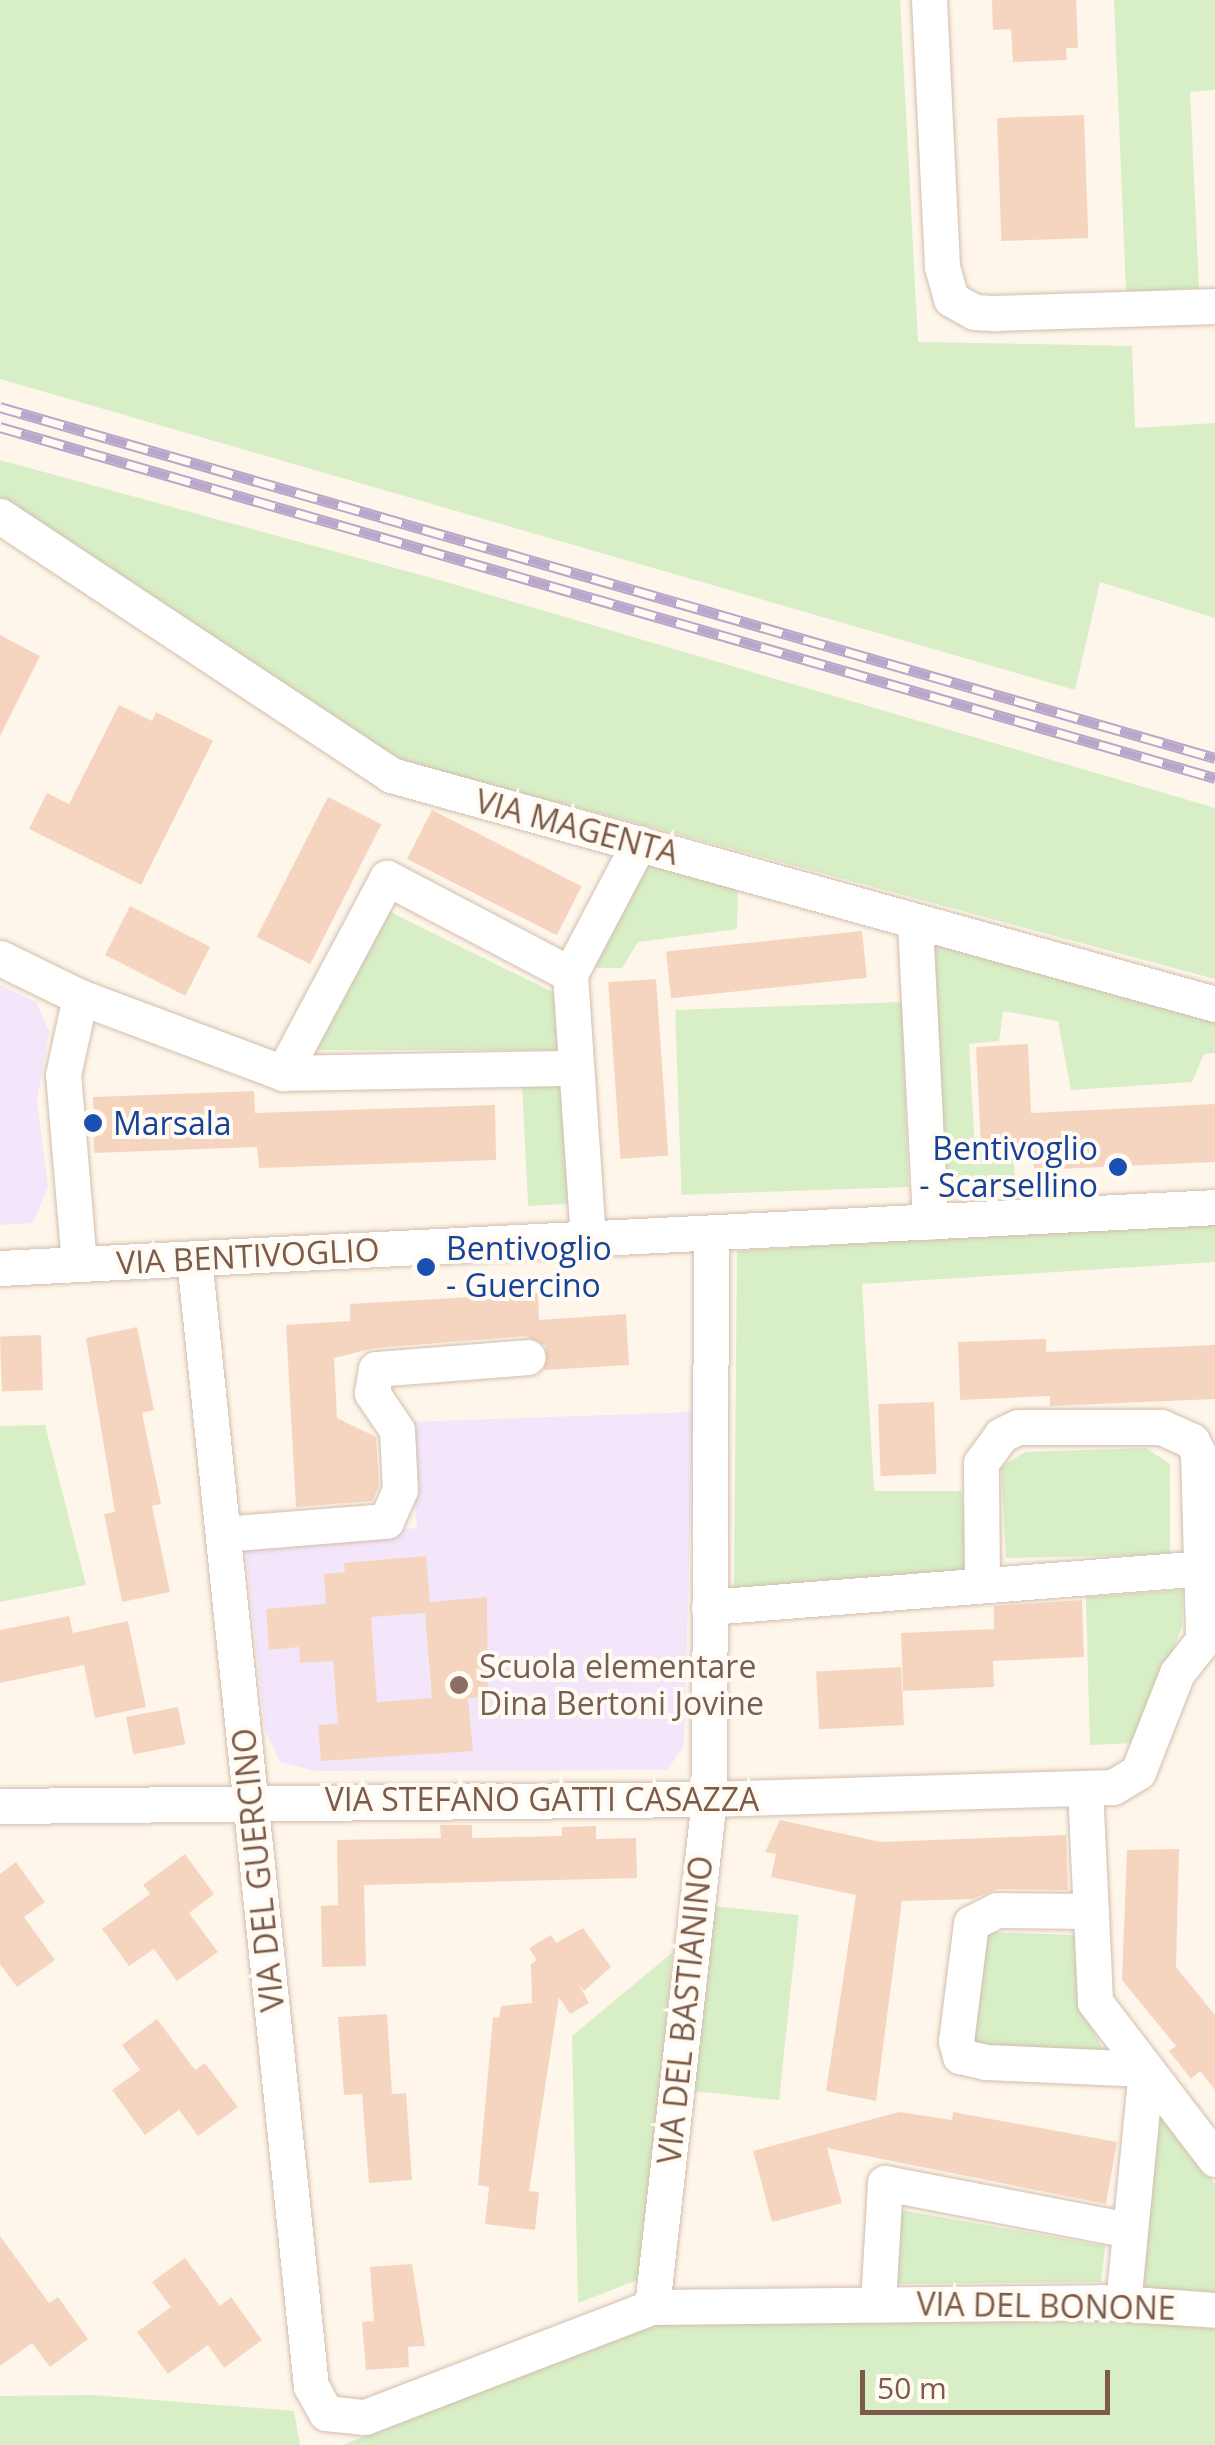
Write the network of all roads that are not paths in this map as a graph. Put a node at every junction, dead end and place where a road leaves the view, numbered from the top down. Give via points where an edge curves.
1 (929, 0) edge
2 (1215, 306) edge
3 (0, 516) edge
4 (639, 843) junction
5 (916, 923) junction
6 (0, 958) edge
7 (570, 974) junction
8 (80, 997) junction
9 (1215, 1004) edge
10 (576, 1068) junction
11 (283, 1073) junction
12 (1215, 1208) edge
13 (930, 1222) junction
14 (710, 1232) junction
15 (588, 1239) junction
16 (194, 1258) junction
17 (79, 1264) junction
18 (0, 1268) edge
19 (528, 1357) dead end
20 (223, 1534) junction
21 (1203, 1568) junction
22 (982, 1586) junction
23 (710, 1607) junction
24 (1209, 1629) edge
25 (1085, 1788) junction
26 (709, 1799) junction
27 (251, 1801) junction
28 (0, 1806) edge
29 (1091, 1911) junction
30 (1146, 2070) junction
31 (1215, 2159) edge
32 (1130, 2230) junction
33 (1123, 2303) junction
34 (878, 2304) junction
35 (652, 2306) junction
36 (1215, 2310) edge
37 (390, 2409) joint

1 - 2 street via 942,267 951,300 974,312
3 - 4 street, VIA MAGENTA via 391,774
4 - 5 street, VIA MAGENTA
4 - 7 street
5 - 9 street, VIA MAGENTA
5 - 13 street
6 - 8 street
7 - 10 street
7 - 11 street via 387,878
8 - 11 street
8 - 17 street via 63,1075
10 - 11 street
10 - 15 street
12 - 13 street, VIA BENTIVOGLIO
13 - 14 street, VIA BENTIVOGLIO
14 - 15 street, VIA BENTIVOGLIO
14 - 23 street, VIA DEL BASTIANINO
15 - 16 street, VIA BENTIVOGLIO
16 - 17 street, VIA BENTIVOGLIO
16 - 20 street, VIA DEL GUERCINO
17 - 18 street, VIA BENTIVOGLIO
19 - 20 street via 376,1369 372,1394 397,1430 398,1445 400,1490 386,1522
20 - 27 street, VIA DEL GUERCINO
21 - 22 street
21 - 22 street via 1201,1467 1192,1441 1138,1423 1018,1427 991,1445 982,1463
21 - 24 street
22 - 23 street
23 - 26 street, VIA DEL BASTIANINO
24 - 25 street, VIA STEFANO GATTI CASAZZA via 1178,1673 1138,1772 1113,1787
25 - 26 street, VIA STEFANO GATTI CASAZZA
25 - 29 street
26 - 27 street, VIA STEFANO GATTI CASAZZA
26 - 35 street, VIA DEL BASTIANINO
27 - 28 street, VIA STEFANO GATTI CASAZZA
27 - 37 street, VIA DEL GUERCINO via 311,2386 326,2413 336,2417 354,2420
29 - 30 street via 1095,2002
29 - 30 street via 997,1910 970,1924 960,2056
30 - 31 street
30 - 32 street
32 - 33 street
32 - 34 street, VIA DEL BONONE via 885,2183
33 - 34 street, VIA DEL BONONE
33 - 36 street, VIA DEL BONONE
34 - 35 street, VIA DEL BONONE
35 - 37 street, VIA DEL BONONE

